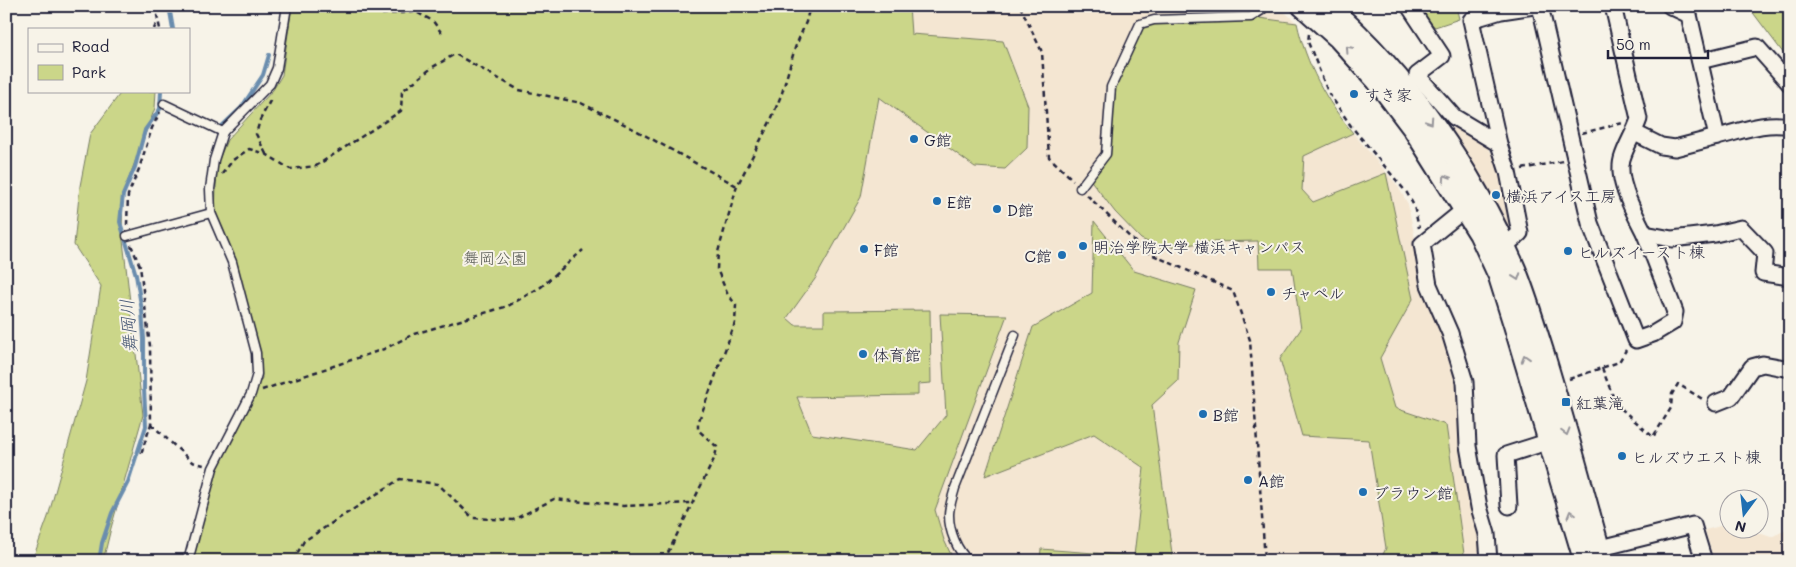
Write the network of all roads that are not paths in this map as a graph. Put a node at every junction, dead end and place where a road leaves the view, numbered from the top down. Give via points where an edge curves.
1 (287, 6) edge
2 (1262, 6) edge
3 (1409, 6) edge
4 (1534, 6) edge
5 (1540, 6) edge
6 (1613, 6) edge
7 (1670, 6) edge
8 (1314, 8) edge
9 (1700, 62) junction
10 (1790, 84) edge
11 (164, 104) road end
12 (1637, 126) junction
13 (1790, 126) edge
14 (223, 132) junction
15 (1717, 137) junction
16 (1499, 144) junction
17 (1080, 188) road end
18 (1465, 209) junction
19 (212, 213) junction
20 (1644, 234) junction
21 (127, 236) road end
22 (1497, 251) junction
23 (1790, 277) edge
24 (1014, 335) dead end
25 (1790, 369) edge
26 (1716, 403) road end
27 (1550, 441) junction
28 (1509, 506) dead end
29 (1592, 556) edge
30 (188, 561) edge
31 (969, 561) edge
32 (1489, 561) edge
33 (1704, 561) edge

1 - 14 lane via 278,68 270,84
2 - 17 lane via 1262,10 1251,17 1154,20 1140,24 1111,87 1106,154
3 - 16 street via 1442,56 1417,75 1454,117
4 - 16 street via 1471,20
5 - 20 street via 1590,223 1636,340 1673,322 1675,312
6 - 12 street
7 - 9 street via 1689,15
18 -> 8 street via 1414,130
8 -> 22 street via 1347,24 1388,67 1427,116 1496,228
9 - 10 street via 1757,47
9 - 15 street
11 - 14 lane
12 - 15 street via 1662,146 1675,148
12 - 20 street via 1621,161 1621,178
13 - 15 street via 1758,125
14 - 19 lane via 214,160 210,189
16 - 22 street via 1520,233
18 - 22 street
18 - 32 street via 1422,244 1429,285 1450,333 1464,382 1468,446 1487,534
19 - 21 lane
19 - 30 lane via 232,262 256,352 257,374 252,394 213,468
20 - 23 street via 1672,239 1742,228 1765,253 1763,273
27 -> 22 street via 1498,275
22 -> 29 street via 1516,271 1552,384
24 - 31 lane via 955,488 949,514 957,546
25 - 26 street via 1763,364 1752,367 1731,396
27 - 28 street via 1506,455
29 -> 27 street
29 - 33 street via 1693,525

